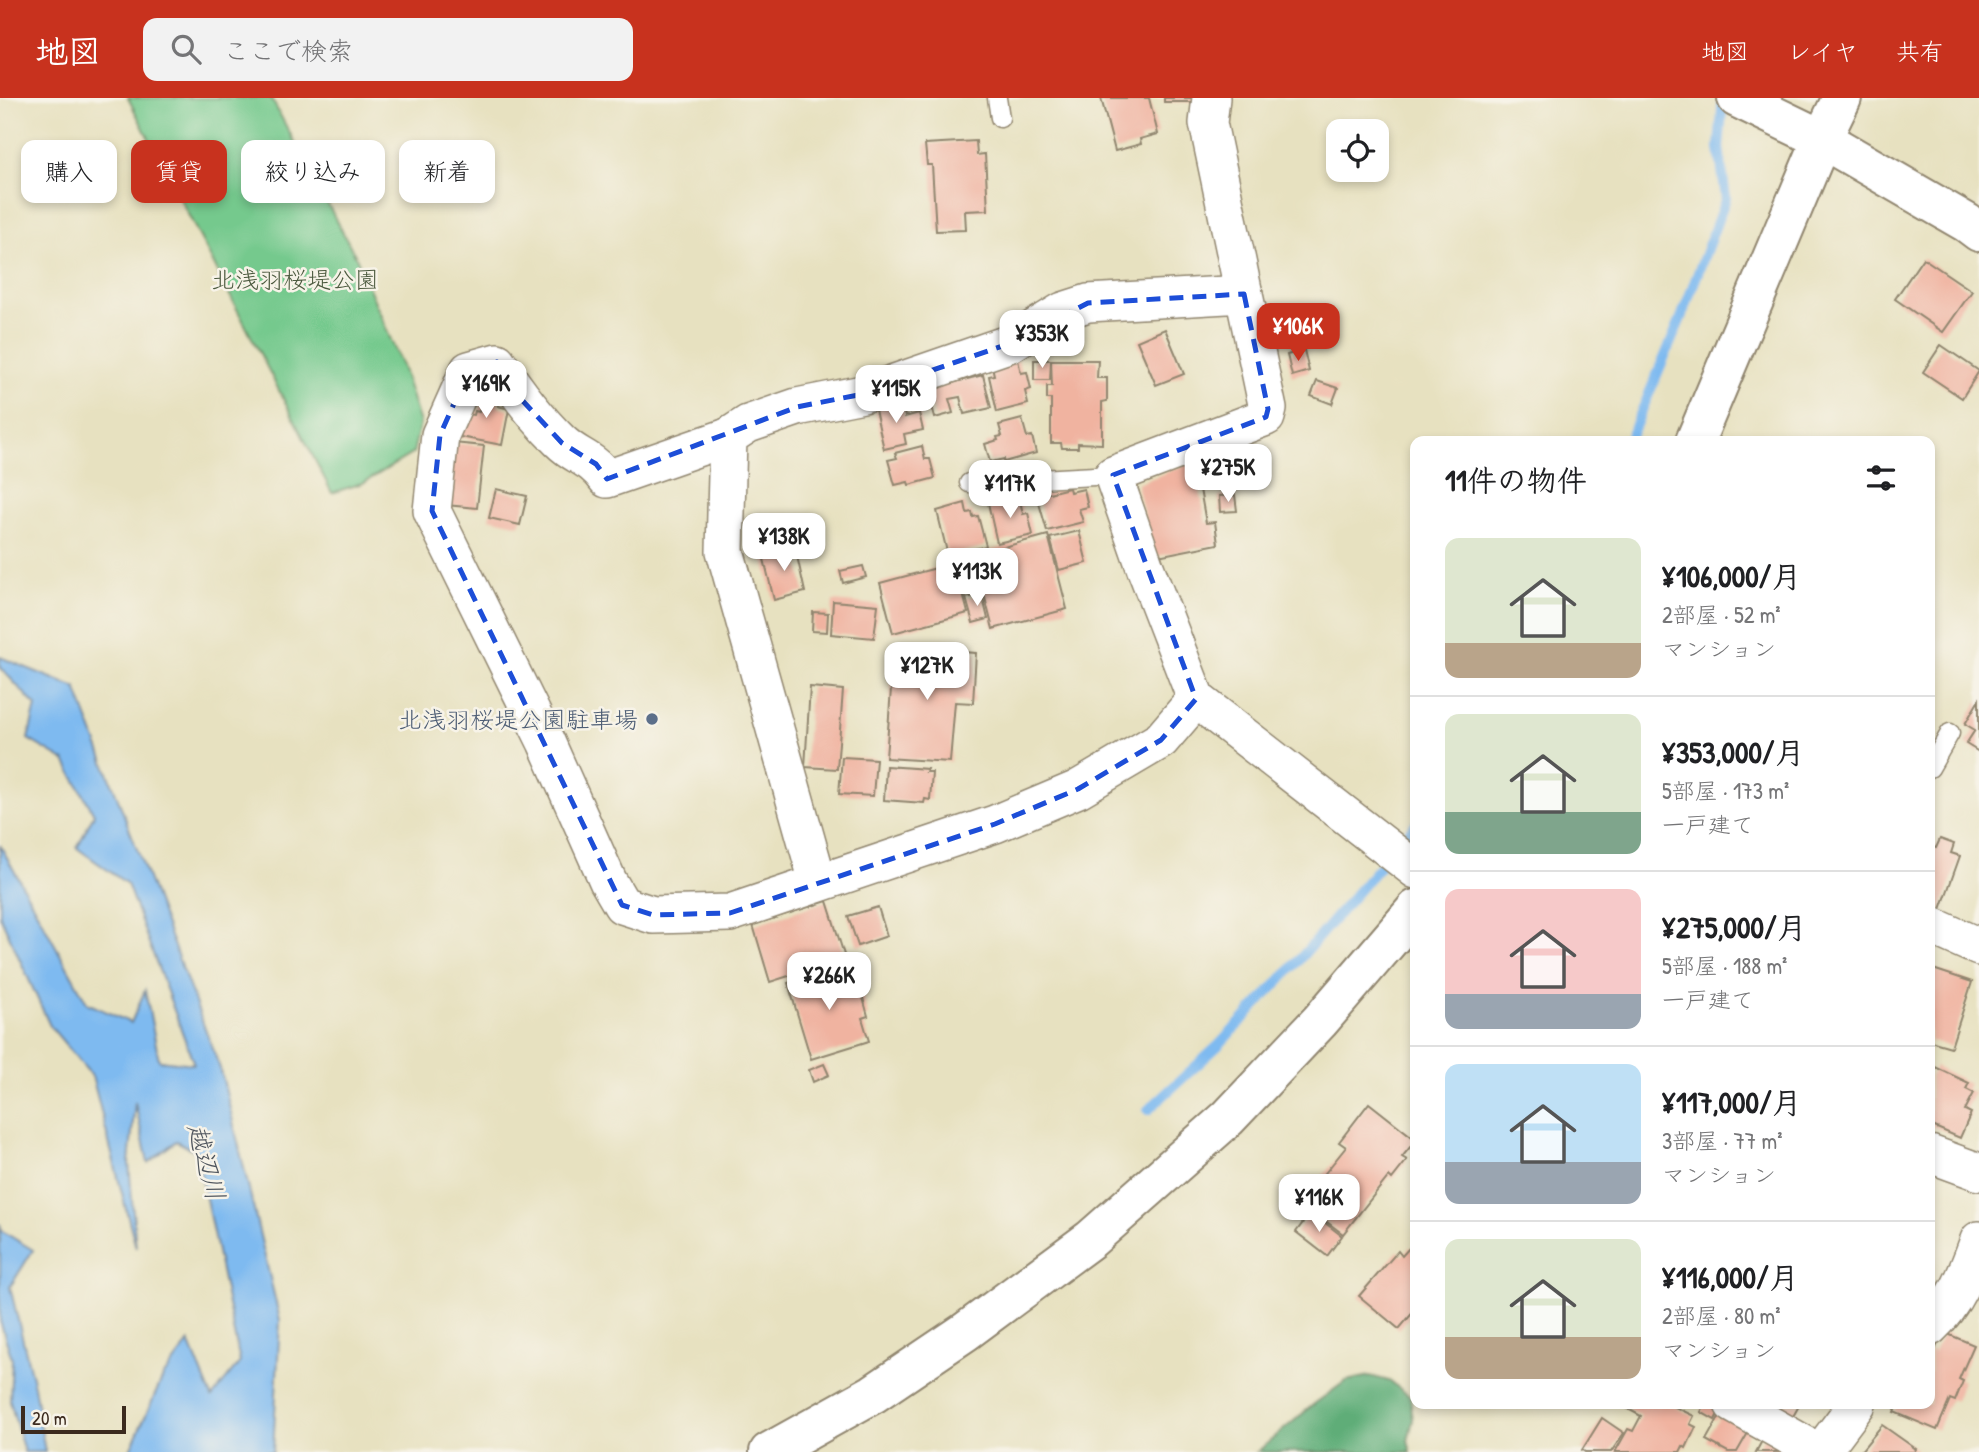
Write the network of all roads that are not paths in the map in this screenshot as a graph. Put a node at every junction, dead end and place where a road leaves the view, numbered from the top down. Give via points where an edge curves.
1 (996, 98) edge
2 (1211, 98) edge
3 (1737, 98) edge
4 (1842, 98) edge
5 (1000, 118) dead end
6 (1822, 139) junction
7 (1979, 232) edge
8 (1244, 294) junction
9 (1697, 436) edge
10 (728, 437) junction
11 (1113, 475) junction
12 (969, 483) dead end
13 (1196, 699) junction
14 (1950, 733) dead end
15 (1935, 759) edge
16 (1410, 865) edge
17 (818, 881) junction
18 (1410, 916) edge
19 (1935, 927) edge
20 (1979, 947) edge
21 (1935, 1156) edge
22 (1979, 1171) edge
23 (1979, 1240) edge
24 (1971, 1294) edge
25 (1935, 1322) edge
26 (1742, 1409) edge
27 (1853, 1409) edge
28 (769, 1452) edge
29 (1820, 1452) edge

1 - 5 lane
2 - 8 street via 1208,123
3 - 6 street
4 - 6 street
6 - 7 street
6 - 9 street
8 - 10 street via 1088,303 1063,311 1011,342 863,394 797,407 748,424
8 - 11 street via 1266,417
10 - 17 street via 725,551
10 - 17 street via 607,479 596,464 562,443 521,399 497,362 469,370 444,425 432,511 622,905 653,915 730,913
11 - 12 lane
11 - 13 street
13 - 16 street
13 - 17 street via 1161,740 1078,789 995,824
14 - 15 lane
18 - 28 street via 1228,1118 1091,1239 873,1394
19 - 20 street
21 - 22 street
23 - 24 street
24 - 25 street
26 - 29 street
27 - 29 street

